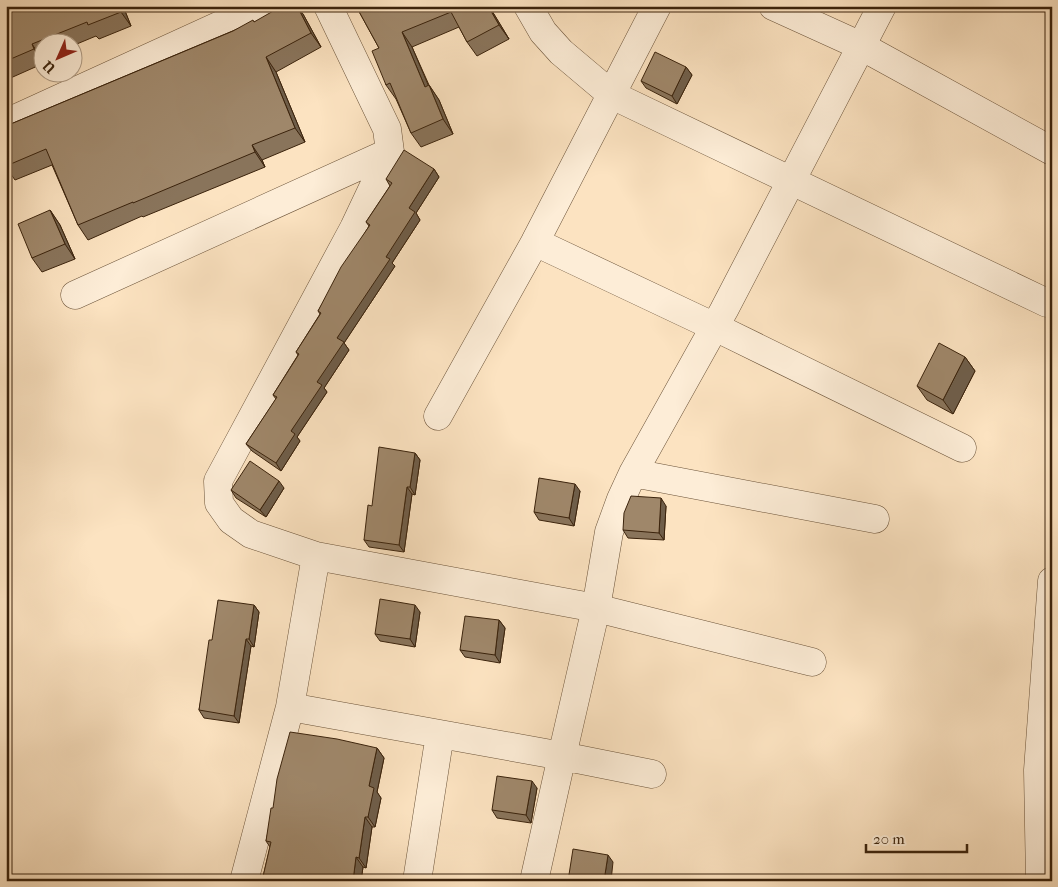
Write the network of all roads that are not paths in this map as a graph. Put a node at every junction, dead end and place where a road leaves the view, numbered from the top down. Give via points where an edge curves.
1 (262, 6) edge
2 (328, 6) edge
3 (528, 6) edge
4 (657, 6) edge
5 (773, 6) edge
6 (882, 6) edge
7 (861, 46) junction
8 (612, 95) junction
9 (6, 123) edge
10 (1052, 151) edge
11 (390, 152) junction
12 (791, 182) junction
13 (535, 242) junction
14 (75, 295) dead end
15 (1047, 303) dead end
16 (715, 327) junction
17 (438, 416) dead end
18 (962, 448) dead end
19 (633, 473) junction
20 (875, 519) dead end
21 (316, 556) junction
22 (1052, 581) edge
23 (596, 608) junction
24 (812, 662) dead end
25 (290, 708) junction
26 (440, 734) junction
27 (562, 756) junction
28 (652, 774) dead end
29 (244, 881) edge
30 (417, 881) edge
31 (534, 881) edge
32 (1040, 881) edge

1 - 9 street
2 - 11 street via 387,129
3 - 8 street via 543,32 560,52
4 - 8 street
5 - 7 street
6 - 7 street
7 - 10 street
7 - 12 street
8 - 12 street
8 - 13 street
11 - 14 street
11 - 21 street via 354,228 218,481 219,503 231,520 251,534
12 - 15 street
12 - 16 street
13 - 16 street
13 - 17 street
16 - 18 street
16 - 19 street
19 - 20 street
19 - 23 street via 609,532
21 - 23 street
21 - 25 street
22 - 32 street via 1038,770
23 - 24 street
23 - 27 street
25 - 26 street
25 - 29 street
26 - 27 street
26 - 30 street
27 - 28 street
27 - 31 street

